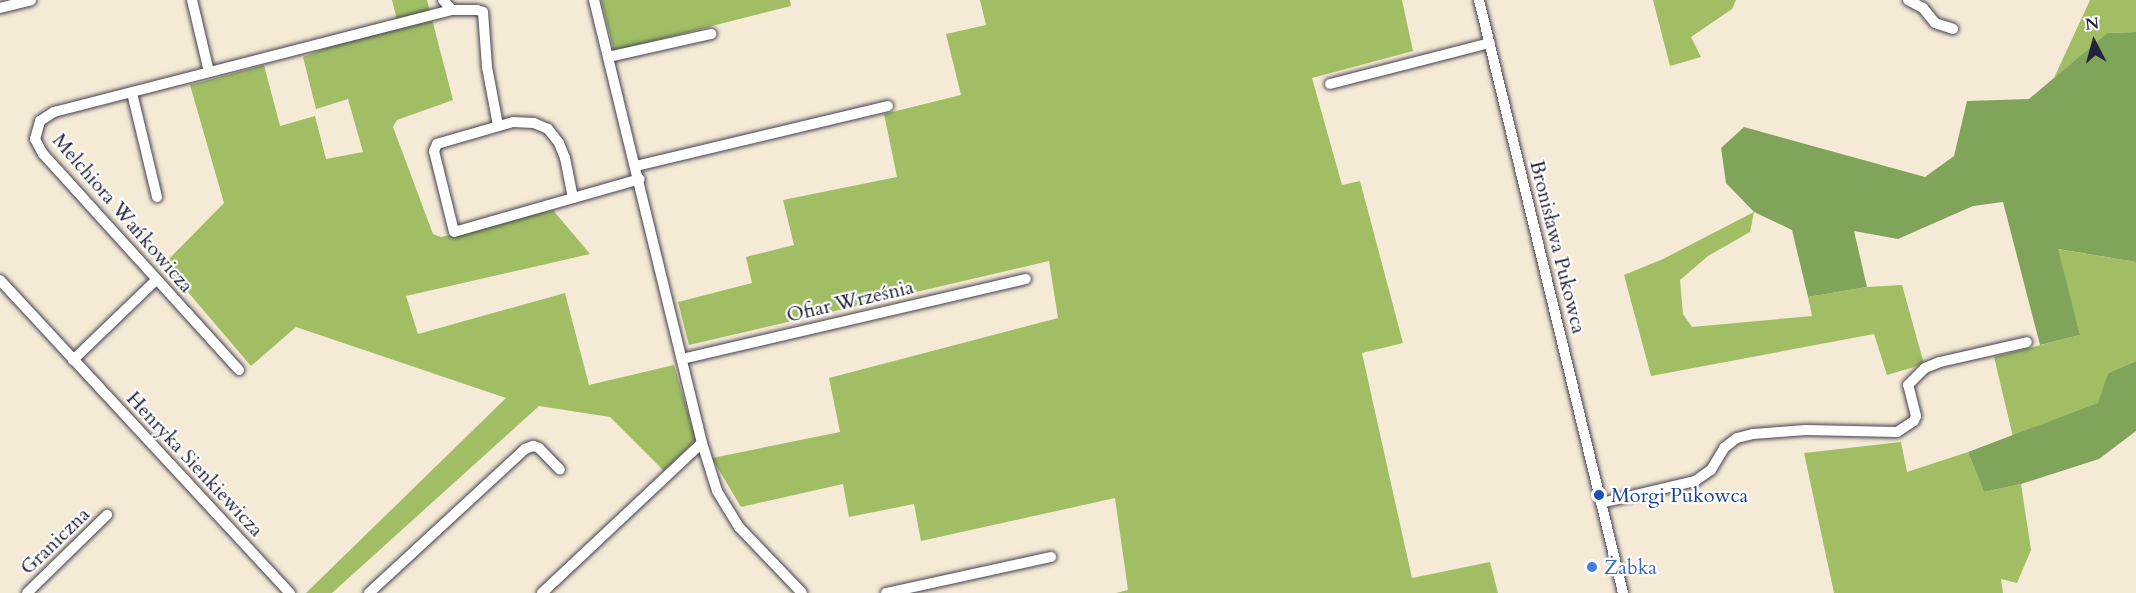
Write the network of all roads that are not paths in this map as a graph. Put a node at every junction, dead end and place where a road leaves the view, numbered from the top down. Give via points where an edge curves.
1 (31, 0) edge
2 (192, 0) edge
3 (443, 0) edge
4 (594, 0) edge
5 (1479, 0) edge
6 (1908, 0) edge
7 (1925, 4) edge
8 (0, 8) edge
9 (452, 10) junction
10 (1953, 29) dead end
11 (711, 34) dead end
12 (1490, 43) junction
13 (608, 57) junction
14 (209, 72) junction
15 (1330, 84) dead end
16 (132, 93) junction
17 (888, 106) dead end
18 (498, 125) junction
19 (636, 166) junction
20 (640, 180) junction
21 (157, 196) dead end
22 (573, 198) junction
23 (1026, 279) dead end
24 (0, 280) edge
25 (156, 280) junction
26 (2027, 342) dead end
27 (682, 359) junction
28 (73, 360) junction
29 (239, 370) dead end
30 (702, 443) junction
31 (560, 470) dead end
32 (1601, 503) junction
33 (107, 515) dead end
34 (1051, 557) dead end
35 (27, 593) edge
36 (290, 593) edge
37 (369, 593) edge
38 (542, 593) edge
39 (802, 593) edge
40 (886, 593) edge
41 (1623, 593) edge

1 - 8 street
2 - 14 street
3 - 9 street
4 - 13 street
5 - 12 street, Bronisława Pukowca
6 - 7 street
7 - 10 street via 1935,23
9 - 14 street, Melchiora Wańkowicza
9 - 18 street via 477,10 484,17 487,67
11 - 13 street
12 - 15 street
12 - 32 street, Bronisława Pukowca
13 - 19 street
14 - 16 street, Melchiora Wańkowicza
16 - 21 street, Melchiora Wańkowicza
16 - 25 street, Melchiora Wańkowicza via 54,112 40,121 35,139 43,154
17 - 19 street
18 - 22 street via 534,123 548,129 565,158
18 - 22 street via 437,144 434,150 454,232
19 - 20 street
20 - 22 street
20 - 27 street
23 - 27 street, Ofiar Września
24 - 28 street, Henryka Sienkiewicza
25 - 28 street
25 - 29 street, Melchiora Wańkowicza
26 - 32 street via 1925,369 1908,385 1914,421 1897,432 1806,430 1753,434 1724,447 1711,470 1695,481
27 - 30 street
28 - 36 street, Henryka Sienkiewicza
30 - 38 street
30 - 39 street via 717,491 739,527
31 - 37 street via 539,448 525,449
32 - 41 street, Bronisława Pukowca
33 - 35 street, Graniczna
34 - 40 street

